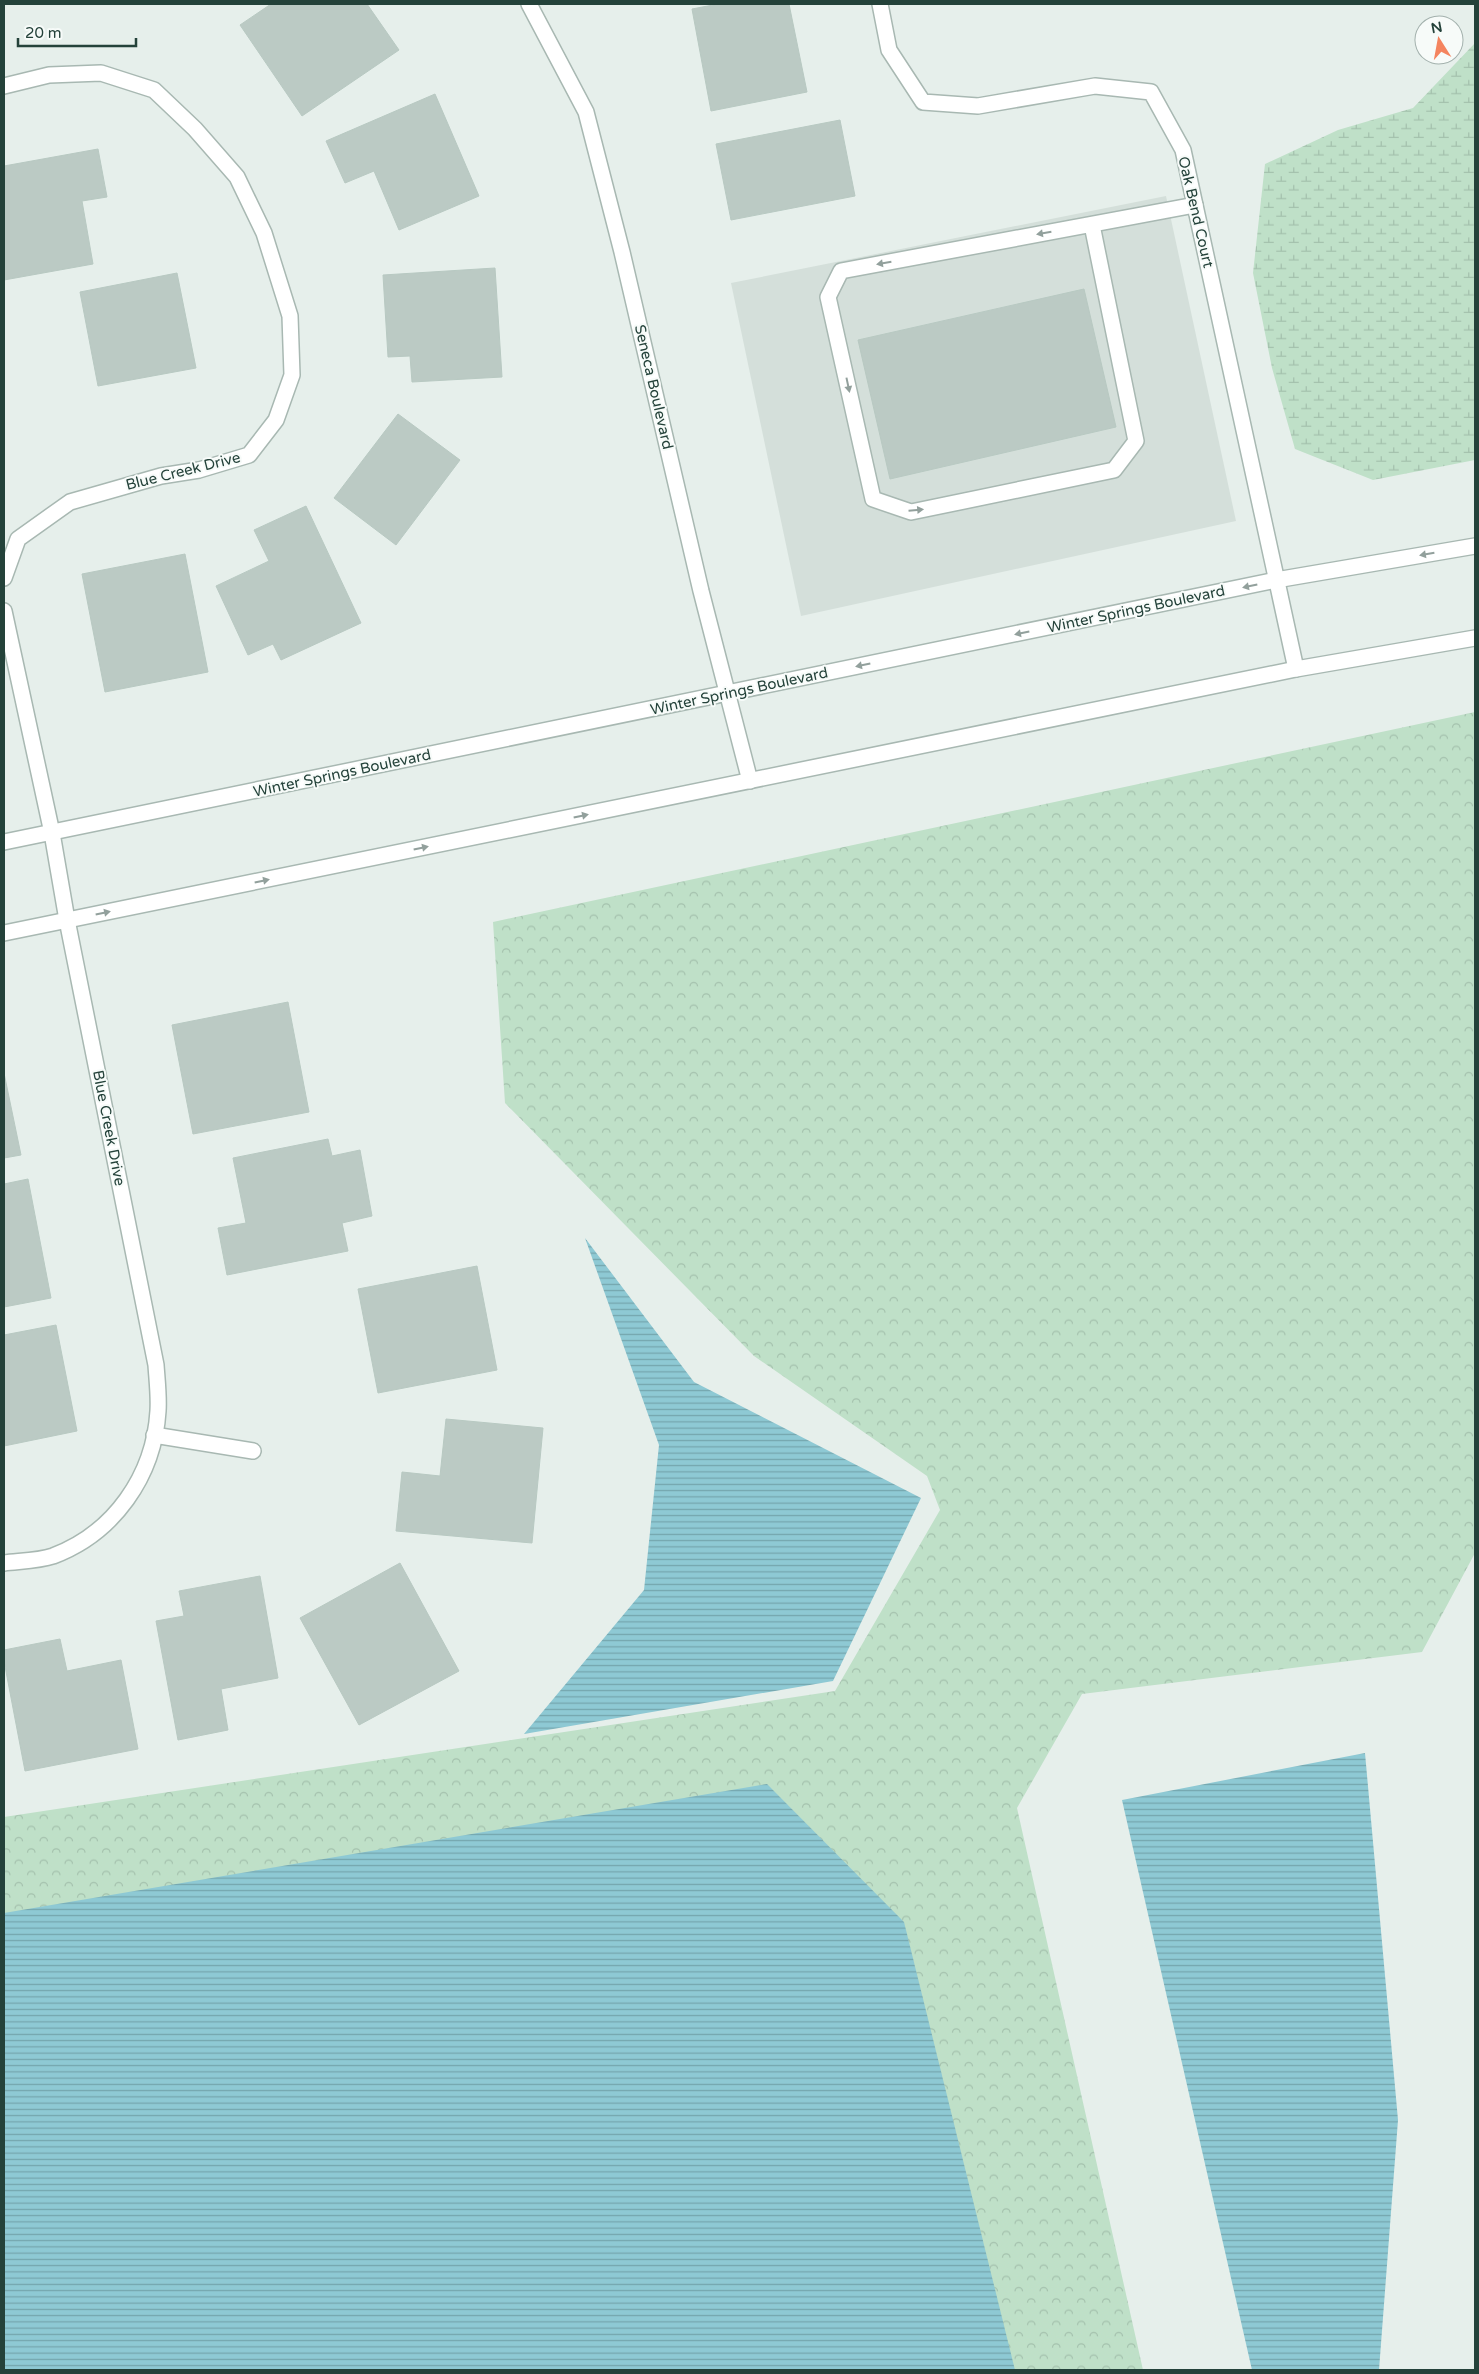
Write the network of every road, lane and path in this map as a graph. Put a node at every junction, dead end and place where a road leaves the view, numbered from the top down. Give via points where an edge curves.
1 (529, 4) edge
2 (880, 4) edge
3 (4, 86) edge
4 (1195, 205) junction
5 (1092, 224) junction
6 (1475, 546) edge
7 (4, 578) edge
8 (1276, 580) junction
9 (4, 611) edge
10 (1475, 638) edge
11 (1296, 669) junction
12 (728, 693) junction
13 (750, 781) junction
14 (52, 833) junction
15 (4, 842) edge
16 (67, 920) junction
17 (4, 933) edge
18 (154, 1435) junction
19 (253, 1451) dead end
20 (4, 1563) edge

1 - 12 street, Seneca Boulevard via 586,112
2 - 4 street, Oak Bend Court via 889,50 923,102 978,106 1095,86 1151,92 1183,150
3 - 7 street, Blue Creek Drive via 49,76 101,73 154,90 194,129 237,177 264,233 290,316 292,375 276,420 249,455 70,502 18,538
4 - 5 street
4 - 8 street, Oak Bend Court
5 -> 5 street via 841,271 828,297 873,499 911,512 1114,470 1136,441
6 -> 8 street, Winter Springs Boulevard
8 - 11 street, Oak Bend Court
8 -> 12 street, Winter Springs Boulevard
9 - 14 street, Blue Creek Drive
10 - 11 street
11 - 13 street
12 - 13 street, Seneca Boulevard
12 - 14 street, Winter Springs Boulevard
16 -> 13 street
14 - 15 street, Winter Springs Boulevard
14 - 16 street, Blue Creek Drive
16 - 17 street
16 - 18 street, Blue Creek Drive via 156,1365 158,1411
18 - 19 street
18 - 20 street, Blue Creek Drive via 138,1484 116,1515 81,1542 51,1556

